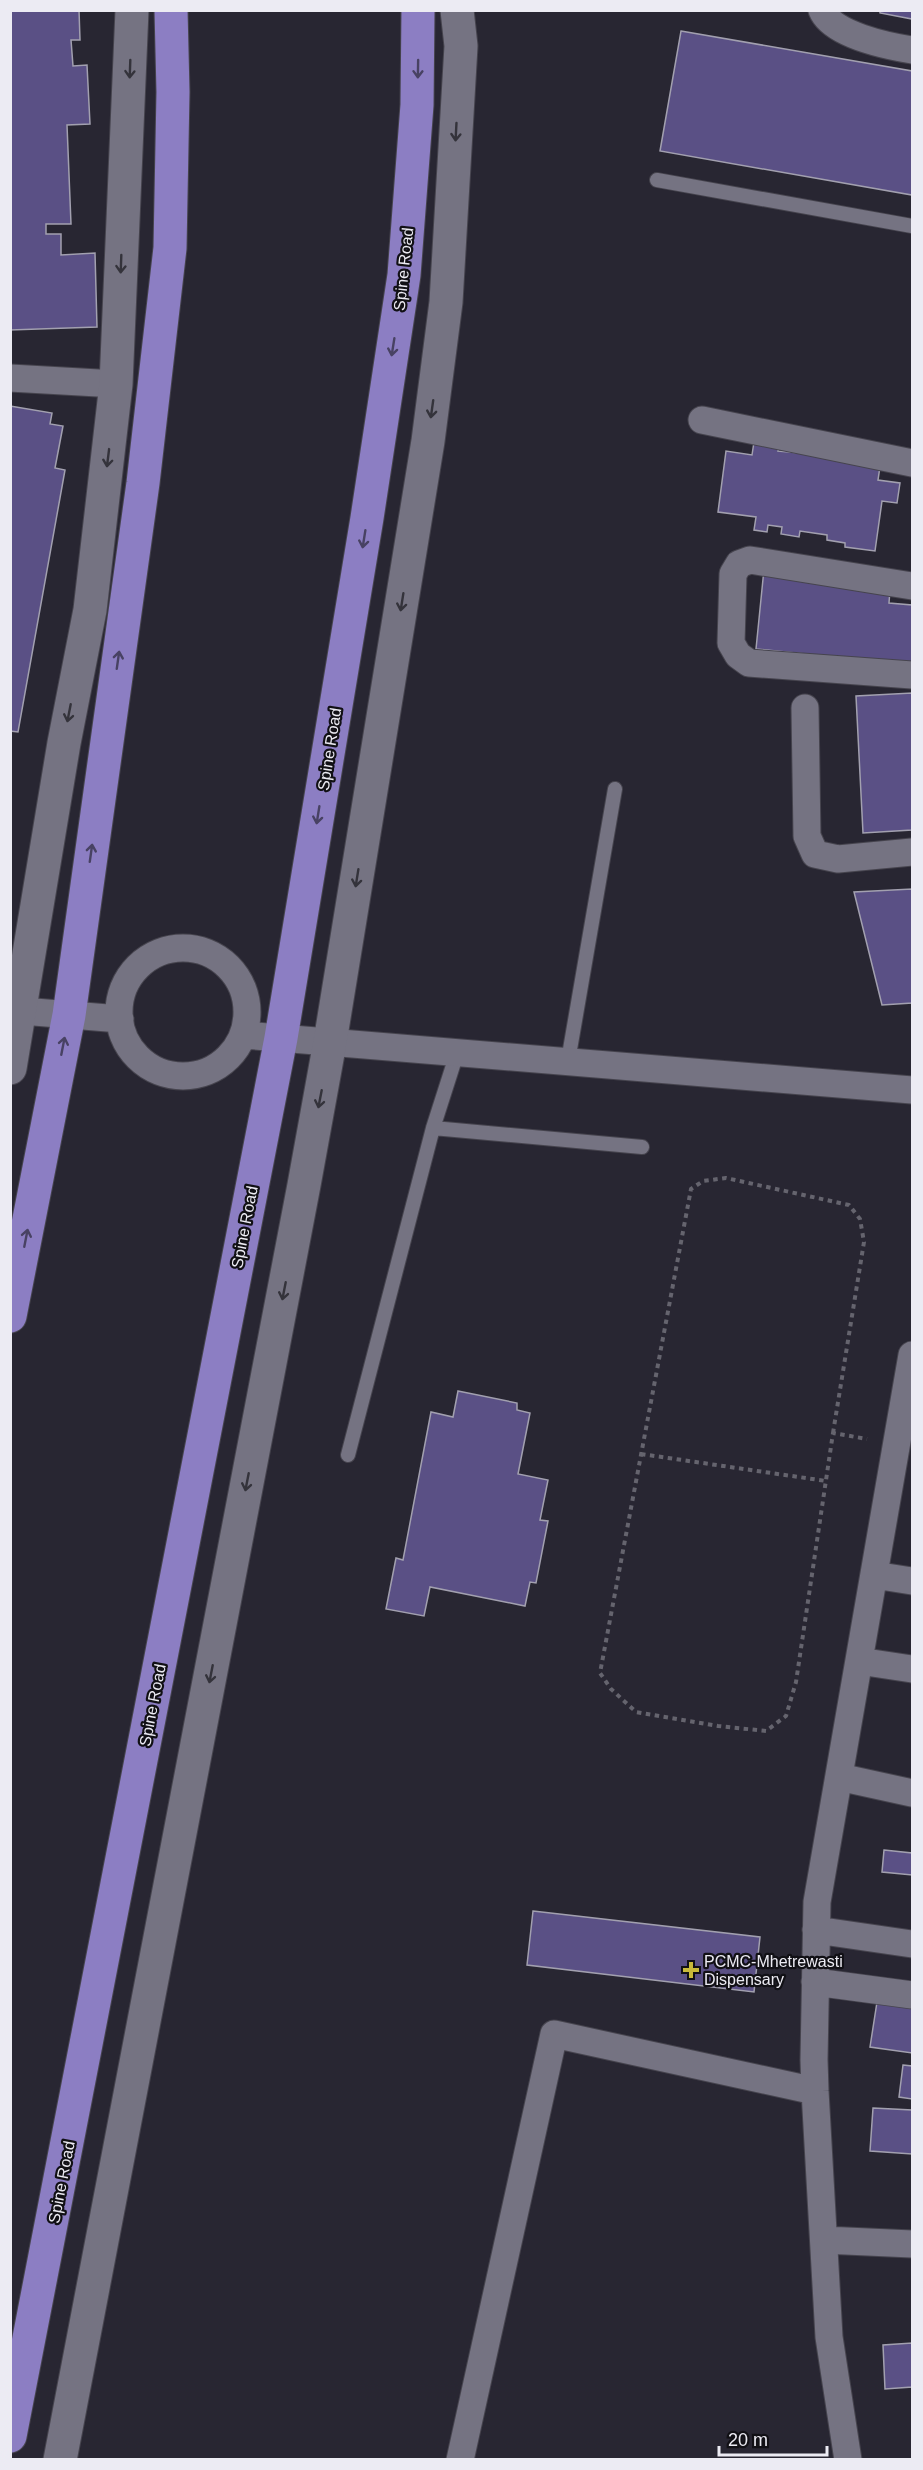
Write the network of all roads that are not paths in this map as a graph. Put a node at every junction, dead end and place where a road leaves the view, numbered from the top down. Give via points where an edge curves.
1 (132, 10) edge
2 (171, 10) edge
3 (418, 10) edge
4 (457, 10) edge
5 (822, 10) edge
6 (912, 50) edge
7 (657, 180) dead end
8 (912, 226) edge
9 (10, 378) edge
10 (116, 384) junction
11 (702, 420) dead end
12 (912, 463) edge
13 (912, 586) edge
14 (912, 675) edge
15 (805, 708) dead end
16 (615, 789) dead end
17 (912, 852) edge
18 (15, 1010) edge
19 (69, 1015) junction
20 (120, 1019) junction
21 (243, 1035) junction
22 (281, 1038) junction
23 (330, 1042) junction
24 (457, 1053) junction
25 (568, 1061) junction
26 (10, 1068) edge
27 (912, 1090) edge
28 (433, 1128) junction
29 (642, 1147) dead end
30 (10, 1316) edge
31 (912, 1355) edge
32 (903, 1438) edge
33 (348, 1455) dead end
34 (874, 1575) junction
35 (912, 1581) edge
36 (859, 1661) junction
37 (912, 1669) edge
38 (839, 1777) junction
39 (912, 1793) edge
40 (816, 1930) junction
41 (912, 1944) edge
42 (815, 1982) junction
43 (912, 1995) edge
44 (815, 2091) junction
45 (824, 2240) junction
46 (912, 2244) edge
47 (10, 2436) edge
48 (60, 2460) edge
49 (460, 2460) edge
50 (848, 2460) edge

1 -> 10 street
19 -> 2 main road via 143,483 170,248
3 -> 22 main road, Spine Road via 417,105 404,275
4 -> 23 street via 461,46 446,302 428,441
5 - 6 street via 839,27 886,46
7 - 8 lane
9 - 10 street
10 -> 18 street via 90,610
11 - 12 street
13 - 14 street via 750,560 739,564 734,574 731,643 749,663
15 - 17 street via 807,836 815,854 838,859
16 - 25 lane
18 - 19 street
18 - 26 street
19 - 20 street
30 -> 19 main road
20 - 21 street via 125,1039 137,1057 154,1070 175,1076 196,1075 216,1068 232,1054
20 - 21 street via 121,998 129,978 151,957 181,948 201,951 220,960 235,974 244,993 247,1015
21 - 22 street
22 - 23 street
22 - 47 main road, Spine Road
23 - 24 street
23 -> 48 street
24 - 25 street
24 - 28 lane
25 - 27 street
28 - 29 lane
28 - 33 lane
31 - 32 street
32 - 34 street
34 - 35 street
34 - 36 street
36 - 37 street
36 - 38 street
38 - 39 street
38 - 40 street via 817,1902
40 - 41 street
40 - 42 street
42 - 43 street
42 - 44 street
44 - 45 street
44 - 49 street via 554,2034
45 - 46 street
45 - 50 street via 830,2337

